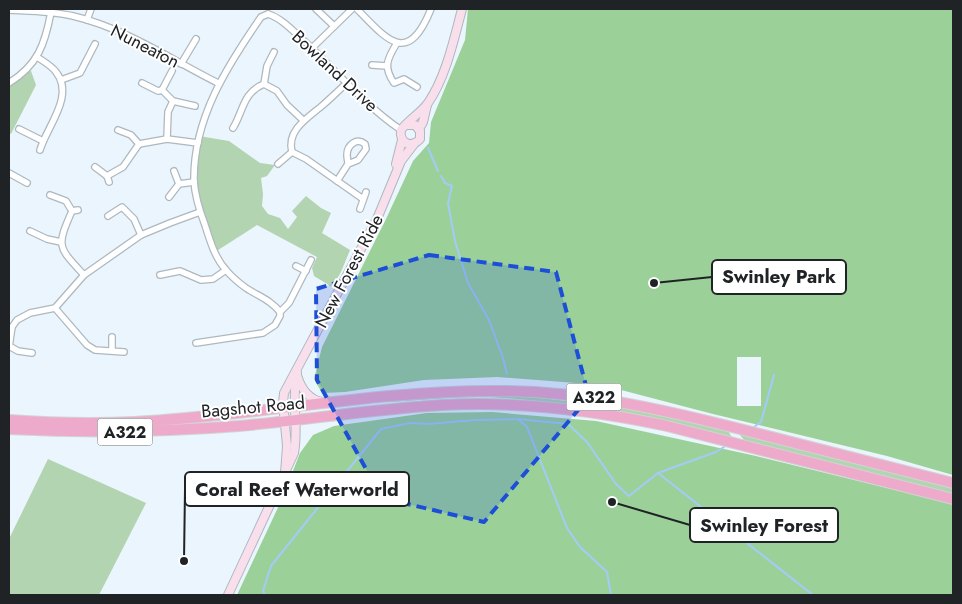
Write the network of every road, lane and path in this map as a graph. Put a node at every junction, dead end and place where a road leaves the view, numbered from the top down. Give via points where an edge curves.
1 (91, 9) edge
2 (316, 9) edge
3 (352, 9) edge
4 (357, 9) edge
5 (430, 9) edge
6 (462, 9) edge
7 (9, 10) edge
8 (51, 12) junction
9 (268, 12) edge
10 (87, 20) junction
11 (334, 26) junction
12 (196, 39) dead end
13 (397, 43) junction
14 (95, 44) dead end
15 (312, 48) junction
16 (274, 52) dead end
17 (37, 57) junction
18 (181, 64) junction
19 (372, 65) dead end
20 (387, 66) junction
21 (172, 71) dead end
22 (61, 80) junction
23 (9, 83) edge
24 (142, 83) dead end
25 (347, 83) junction
26 (218, 84) junction
27 (264, 84) junction
28 (417, 87) dead end
29 (162, 90) junction
30 (173, 101) junction
31 (428, 103) junction
32 (195, 106) dead end
33 (303, 120) junction
34 (408, 125) junction
35 (234, 128) dead end
36 (19, 129) dead end
37 (419, 129) junction
38 (118, 130) dead end
39 (401, 130) junction
40 (167, 139) junction
41 (402, 140) junction
42 (43, 141) junction
43 (198, 143) junction
44 (139, 144) junction
45 (414, 144) junction
46 (40, 150) dead end
47 (292, 152) junction
48 (278, 164) dead end
49 (348, 164) dead end
50 (96, 167) dead end
51 (174, 171) dead end
52 (9, 173) edge
53 (395, 173) junction
54 (336, 181) junction
55 (194, 182) junction
56 (27, 183) dead end
57 (179, 184) junction
58 (366, 192) dead end
59 (50, 195) dead end
60 (169, 197) dead end
61 (362, 199) junction
62 (360, 209) dead end
63 (200, 212) junction
64 (108, 216) dead end
65 (30, 231) dead end
66 (141, 235) junction
67 (60, 242) junction
68 (311, 260) dead end
69 (296, 266) dead end
70 (226, 270) junction
71 (306, 271) junction
72 (84, 275) junction
73 (160, 275) dead end
74 (55, 308) junction
75 (280, 312) junction
76 (11, 326) edge
77 (112, 338) dead end
78 (196, 343) dead end
79 (9, 347) edge
80 (112, 350) junction
81 (124, 352) dead end
82 (32, 353) dead end
83 (297, 370) junction
84 (326, 403) junction
85 (284, 413) junction
86 (296, 414) junction
87 (9, 420) edge
88 (9, 429) edge
89 (285, 473) junction
90 (953, 483) edge
91 (953, 499) edge
92 (228, 595) edge

1 - 10 street
2 - 11 street
3 - 11 street
4 - 13 street via 378,31
5 - 13 street via 416,38
6 - 31 main road via 442,74
7 - 8 street, Nuneaton
8 - 10 street, Nuneaton
8 - 17 street via 46,38
9 - 15 street, Bowland Drive
9 - 26 street via 260,18
10 - 18 street, Nuneaton via 138,41
11 - 15 street
12 - 18 street
13 - 20 street via 389,55
14 - 22 street via 80,74
15 - 25 street, Bowland Drive
16 - 27 street via 267,66
17 - 22 street via 56,70
17 - 23 street via 24,74
18 - 26 street, Nuneaton
19 - 20 street
20 - 28 street via 394,83 404,78
21 - 29 street
22 - 42 street via 63,91 59,107
24 - 29 street via 158,92
25 - 33 street
25 - 39 street, Bowland Drive
26 - 43 street
27 - 33 street via 277,91
27 - 35 street via 248,96
29 - 30 street
30 - 32 street
30 - 40 street via 168,112
31 - 34 main road
31 - 37 main road
33 - 47 street via 291,140
34 - 37 main road
34 - 39 main road
36 - 42 street
37 - 45 main road via 420,137
38 - 44 street via 131,135
39 - 41 main road
40 - 43 street
40 - 44 street
41 - 45 main road via 406,144
41 - 53 main road, New Forest Ride
42 - 46 street
43 - 55 street
44 - 50 street via 123,167 108,179
45 - 53 main road, New Forest Ride
47 - 48 street
47 - 54 street
49 - 54 street
51 - 57 street
52 - 56 street
53 - 83 main road, New Forest Ride via 377,219
54 - 61 street
55 - 57 street
55 - 63 street
57 - 60 street
58 - 61 street
59 - 67 street via 66,201 75,211 62,232
61 - 62 street
63 - 66 street
63 - 70 street via 212,248
64 - 66 street via 122,207 134,219
65 - 67 street
66 - 72 street
67 - 72 street via 63,253
68 - 71 street
69 - 71 street
70 - 73 street via 213,279 201,280 180,271
70 - 75 street via 245,288 271,302
71 - 75 street via 289,304
72 - 74 street
74 - 76 street via 30,313
74 - 80 street via 87,345 95,350
75 - 78 street via 275,325 263,333
76 - 79 street
77 - 80 street
79 - 82 street
80 - 81 street
83 - 84 main road via 307,394
83 - 85 main road, New Forest Ride via 284,393
83 - 86 main road, New Forest Ride via 294,388
84 - 86 highway, Bagshot Road / A322
84 - 90 highway, Bagshot Road / A322 via 500,391 569,395 623,402 698,418
85 - 86 highway, Bagshot Road / A322
85 - 87 highway, Bagshot Road / A322 via 109,423
85 - 88 highway, Bagshot Road / A322 via 168,431
85 - 89 main road
86 - 89 main road, New Forest Ride via 297,440
86 - 91 highway, Bagshot Road / A322 via 441,405 500,404 556,408 636,419 706,435
89 - 92 main road, New Forest Ride

